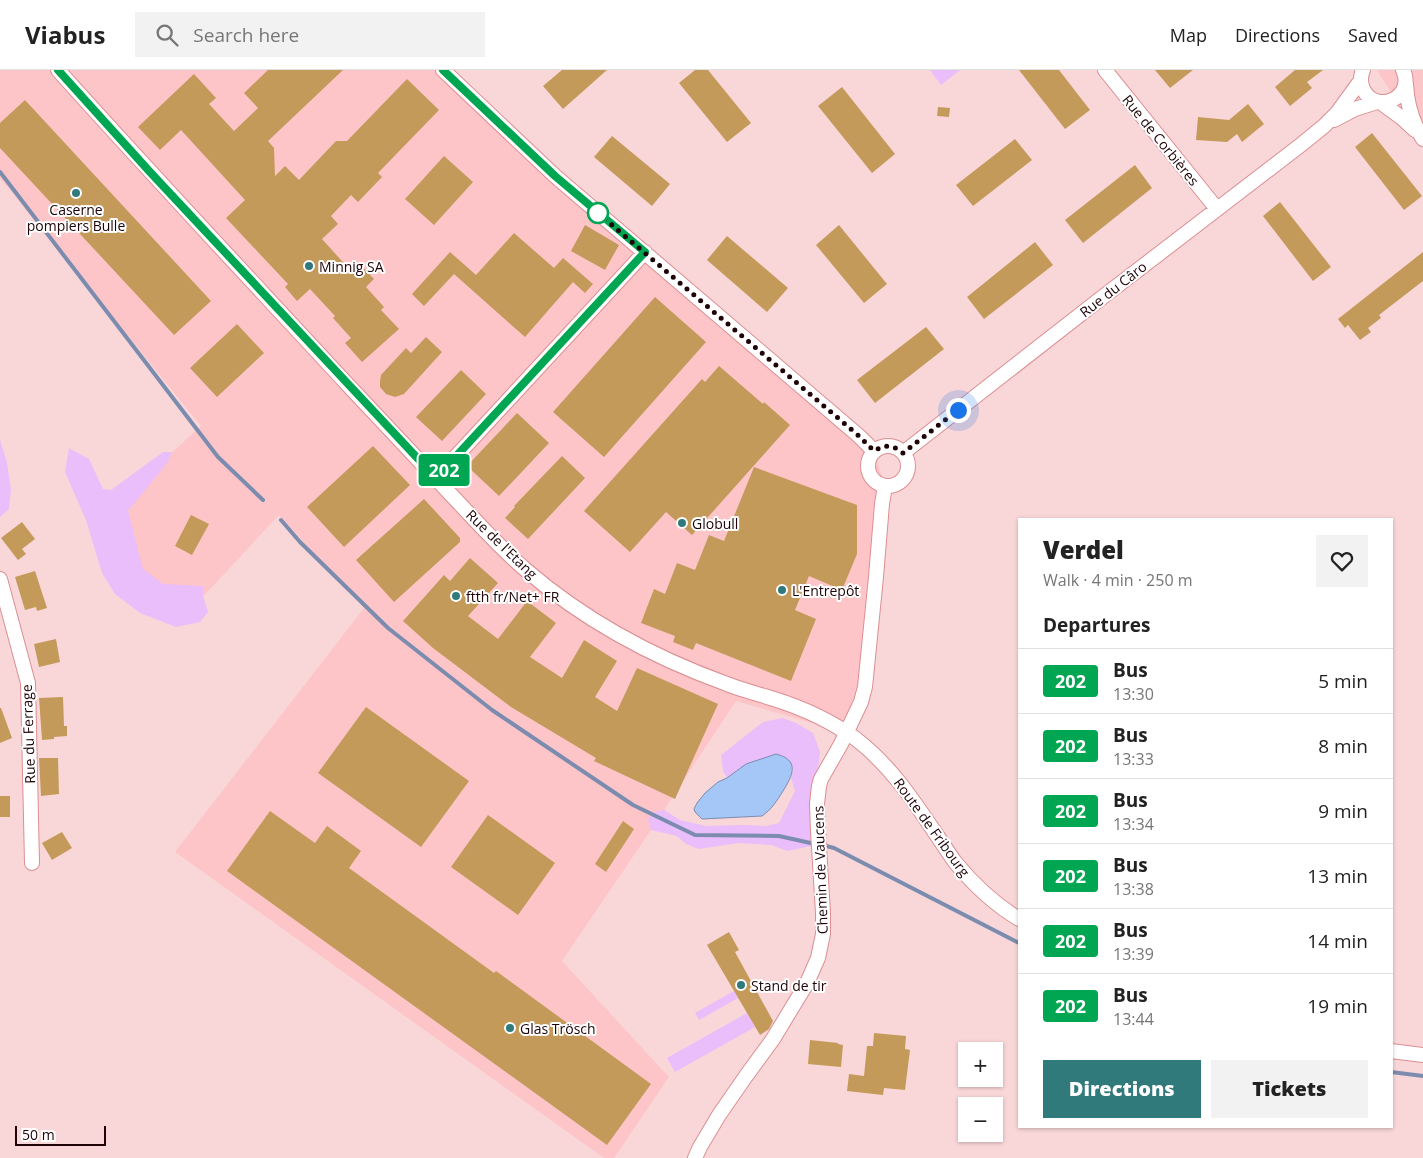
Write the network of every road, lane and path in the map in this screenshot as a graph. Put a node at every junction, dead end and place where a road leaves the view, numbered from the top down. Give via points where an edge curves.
1 (58, 70) edge
2 (443, 70) edge
3 (1106, 70) edge
4 (1361, 74) edge
5 (1407, 76) edge
6 (1379, 102) junction
7 (1324, 126) junction
8 (1421, 136) edge
9 (1217, 209) junction
10 (645, 252) junction
11 (874, 451) junction
12 (903, 453) junction
13 (436, 478) junction
14 (885, 486) junction
15 (0, 579) edge
16 (847, 733) junction
17 (32, 863) dead end
18 (1018, 918) edge
19 (1393, 1051) edge
20 (1423, 1055) edge
21 (695, 1158) edge

1 - 13 street, Rue de l'Etang
2 - 10 street via 555,176
3 - 9 street, Rue de Corbières
4 - 6 street via 1365,93
4 - 7 street, Rue du Câro via 1337,113
5 - 6 street, Rue du Câro via 1400,95 1394,100
5 - 8 street via 1406,96
6 - 7 street, Rue du Câro via 1355,109
6 - 8 street
7 - 9 street, Rue du Câro
9 - 12 street, Rue du Câro
10 - 11 street
10 - 13 street
11 - 12 street via 893,446
11 - 14 street via 868,469 874,480
12 - 14 street via 908,464 905,476 897,484
13 - 16 street, Rue de l'Etang via 526,570 606,627 691,670 812,713
14 - 16 street via 865,687
15 - 17 street, Rue du Ferrage via 28,684
16 - 18 street, Route de Fribourg via 870,750 893,774 966,876
16 - 21 street, Chemin de Vaucens via 821,779 817,804 824,913 818,958 807,983 773,1039 719,1115
19 - 20 street

